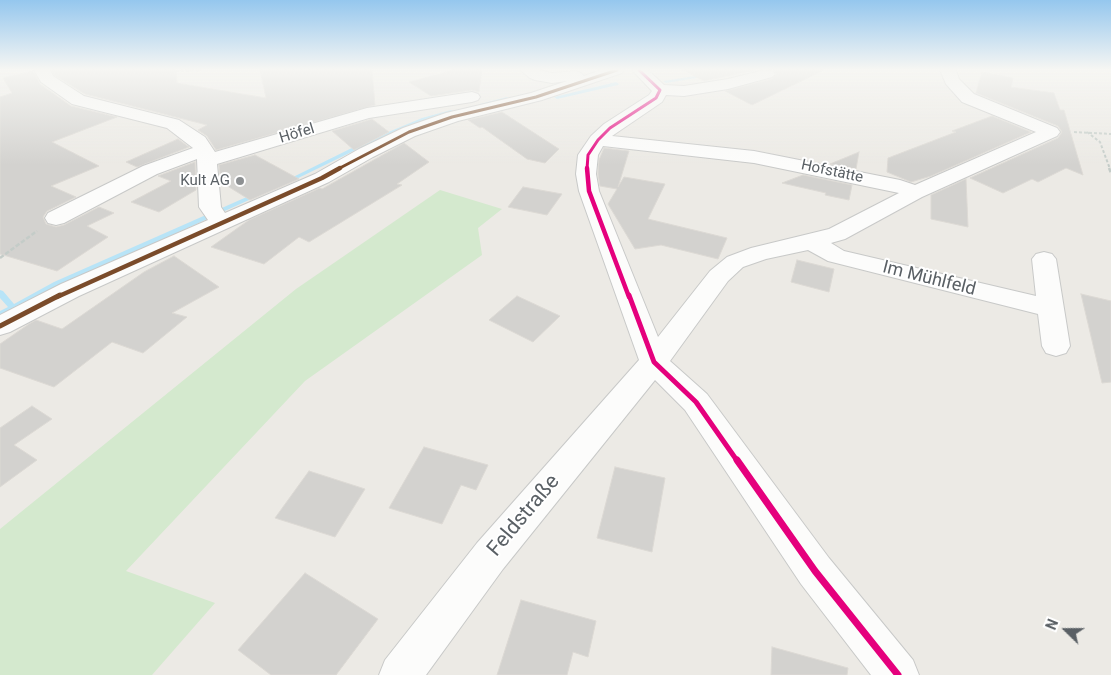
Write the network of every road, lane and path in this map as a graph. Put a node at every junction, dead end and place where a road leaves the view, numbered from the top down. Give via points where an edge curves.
1 (84, 102) edge
2 (442, 102) edge
3 (517, 102) edge
4 (651, 102) edge
5 (977, 102) edge
6 (1051, 132) junction
7 (1086, 132) junction
8 (1111, 134) edge
9 (598, 140) junction
10 (205, 155) junction
11 (1111, 173) edge
12 (915, 193) junction
13 (216, 216) junction
14 (56, 218) dead end
15 (28, 237) dead end
16 (811, 242) junction
17 (0, 258) edge
18 (1044, 259) dead end
19 (1050, 308) junction
20 (0, 326) edge
21 (1056, 346) dead end
22 (654, 362) junction
23 (400, 675) edge
24 (898, 675) edge

1 - 10 street via 173,124 198,141
2 - 10 street, Höfel via 368,113
3 - 13 street via 452,117 409,132 322,178
4 - 9 street via 610,128
5 - 6 street
6 - 7 path
6 - 12 street
7 - 8 path
7 - 11 path via 1100,142
9 - 12 street, Hofstätte via 754,156 900,186
9 - 22 street via 588,155 586,174 589,191
10 - 13 street
10 - 14 street, Höfel via 150,170
12 - 16 street via 845,230
13 - 20 street
15 - 17 path
16 - 19 street, Im Mühlfeld via 836,256
16 - 22 street via 759,253 736,262 719,276
18 - 19 street
19 - 21 street
22 - 23 street, Feldstraße via 490,556
22 - 24 street via 696,402 815,571

